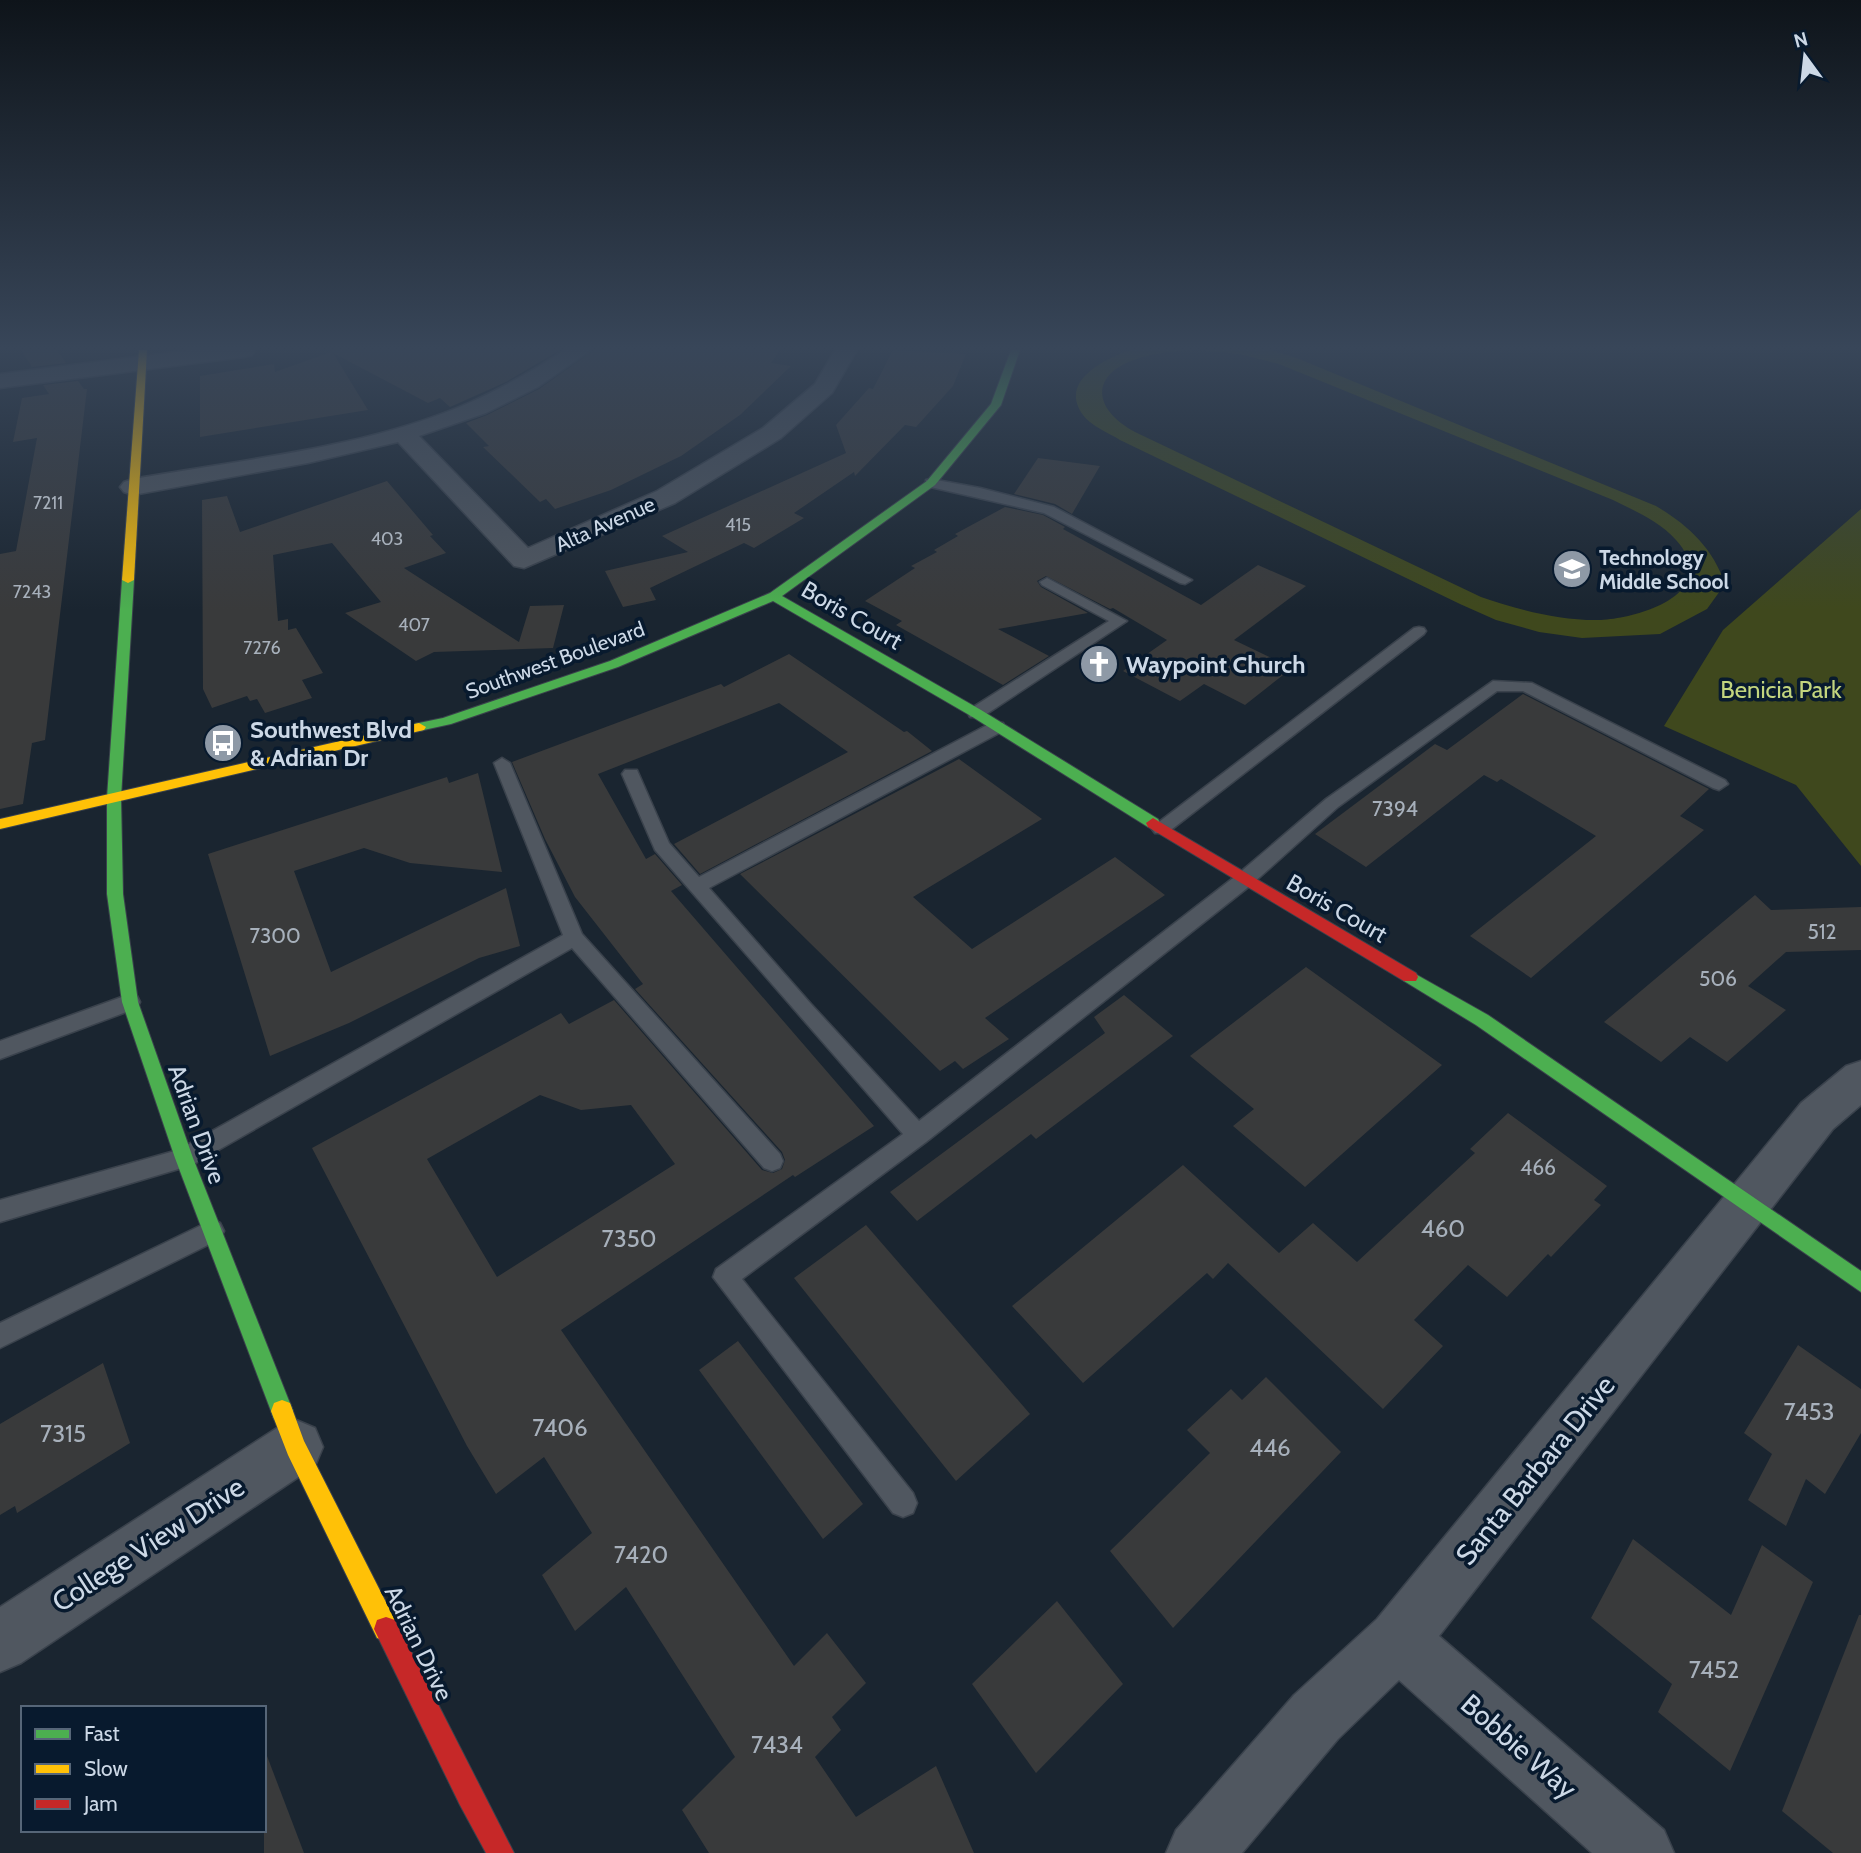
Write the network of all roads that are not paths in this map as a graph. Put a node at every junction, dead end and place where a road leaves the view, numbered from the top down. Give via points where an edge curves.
1 (137, 436) edge
2 (393, 436) edge
3 (406, 436) edge
4 (766, 436) edge
5 (970, 436) edge
6 (931, 483) junction
7 (133, 487) junction
8 (1185, 580) dead end
9 (1047, 582) dead end
10 (774, 596) junction
11 (1419, 631) dead end
12 (976, 713) junction
13 (997, 727) junction
14 (502, 763) dead end
15 (631, 774) dead end
16 (1720, 783) dead end
17 (114, 798) junction
18 (0, 824) edge
19 (1161, 829) junction
20 (1244, 880) junction
21 (697, 886) junction
22 (574, 938) junction
23 (130, 1002) junction
24 (0, 1050) edge
25 (1861, 1079) edge
26 (918, 1135) junction
27 (184, 1158) junction
28 (772, 1161) dead end
29 (1748, 1204) junction
30 (0, 1211) edge
31 (212, 1231) junction
32 (1861, 1283) edge
33 (0, 1336) edge
34 (296, 1447) junction
35 (903, 1503) dead end
36 (1398, 1640) junction
37 (0, 1642) edge
38 (501, 1853) edge
39 (1199, 1853) edge
40 (1641, 1853) edge

1 - 7 street, Adrian Drive
2 - 7 street
3 - 4 street, Alta Avenue via 524,560 666,497
5 - 6 street, Southwest Boulevard
6 - 8 lane via 1049,510
6 - 10 street, Southwest Boulevard
7 - 17 street, Adrian Drive
9 - 12 lane via 1120,621
10 - 12 street, Boris Court
10 - 17 street, Southwest Boulevard via 614,664 446,721
11 - 19 lane
12 - 13 street, Boris Court
13 - 19 street, Boris Court
13 - 21 lane
14 - 22 lane
15 - 21 lane via 661,846
16 - 20 lane via 1526,686 1493,686 1332,803
17 - 18 street, Southwest Boulevard
17 - 23 street, Adrian Drive via 115,894
19 - 20 street, Boris Court
20 - 26 lane
20 - 29 street, Boris Court via 1482,1020
21 - 26 lane
22 - 27 lane
22 - 28 lane
23 - 24 lane
23 - 27 street, Adrian Drive
25 - 29 street, Santa Barbara Drive via 1817,1116
26 - 35 lane via 725,1277
27 - 30 lane
27 - 31 street, Adrian Drive
29 - 32 street, Boris Court
29 - 36 street, Santa Barbara Drive
31 - 33 lane
31 - 34 street, Adrian Drive
34 - 37 street, College View Drive
34 - 38 street, Adrian Drive
36 - 39 street, Santa Barbara Drive via 1316,1717
36 - 40 street, Bobbie Way

